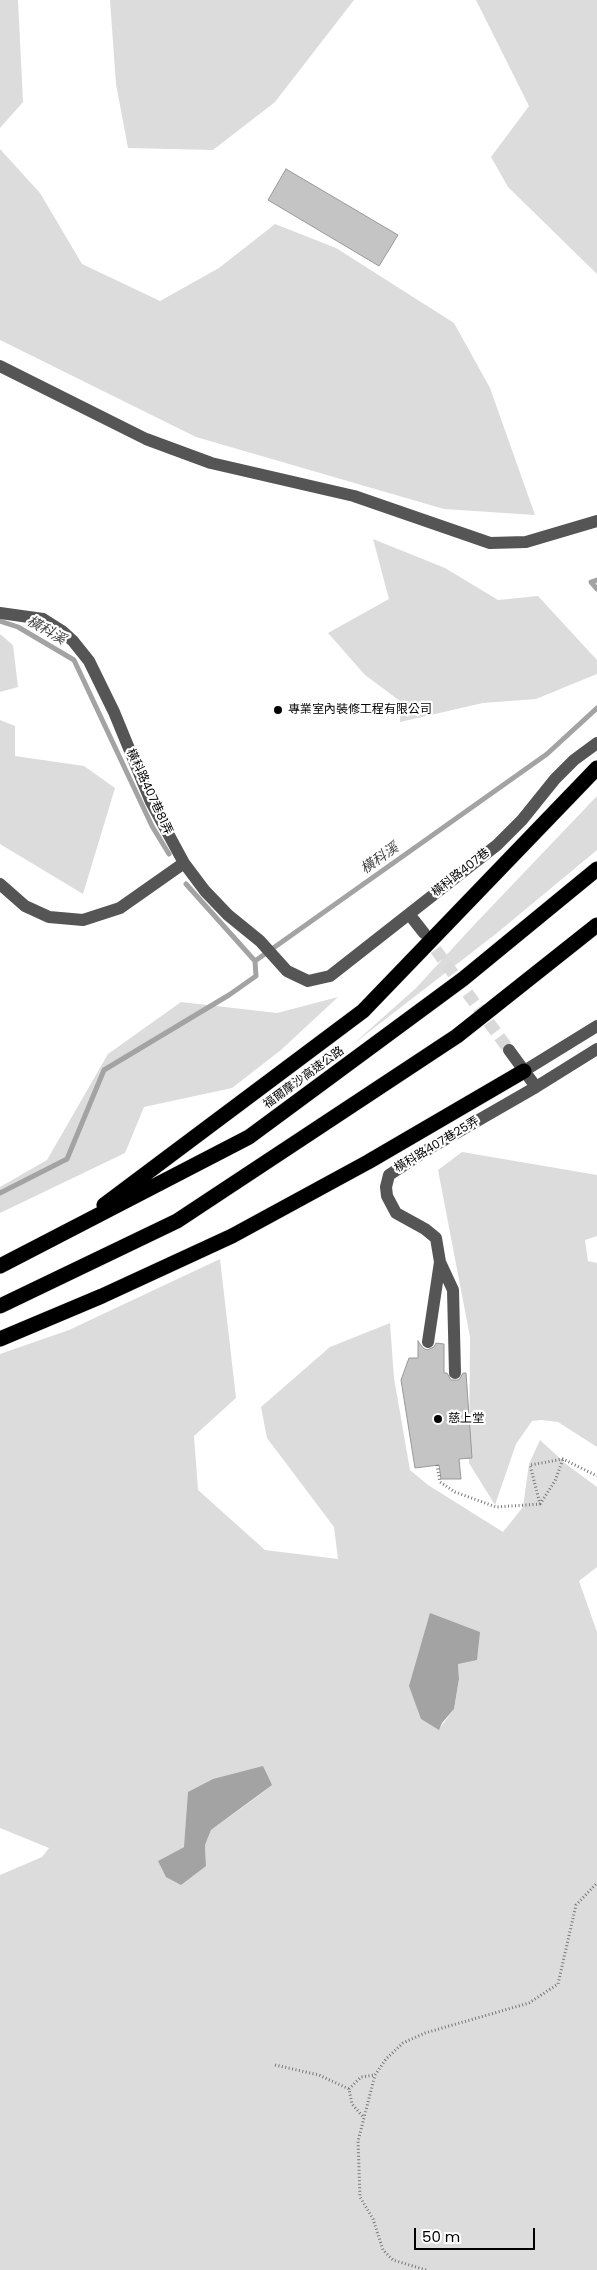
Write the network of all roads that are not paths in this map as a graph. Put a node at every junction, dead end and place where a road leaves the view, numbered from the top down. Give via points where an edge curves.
1 (0, 366) edge
2 (597, 520) edge
3 (0, 613) edge
4 (597, 743) edge
5 (597, 768) edge
6 (184, 863) junction
7 (597, 869) edge
8 (0, 884) edge
9 (409, 914) junction
10 (597, 925) edge
11 (424, 933) tunnel mouth
12 (308, 981) joint
13 (597, 1026) edge
14 (597, 1049) edge
15 (509, 1050) tunnel mouth
16 (524, 1071) junction
17 (536, 1087) junction
18 (67, 1233) junction
19 (440, 1262) junction
20 (0, 1266) edge
21 (0, 1306) edge
22 (0, 1339) edge
23 (428, 1342) dead end
24 (455, 1373) dead end

1 - 2 street via 146,439 202,460 354,496 490,543 526,542
3 - 6 street, 橫科路407巷81弄 via 43,619 62,631 89,661 151,802
4 - 9 street, 橫科路407巷 via 555,779 497,845
5 - 18 highway via 363,1011
6 - 8 street via 120,908 83,920 49,917 25,906
6 - 12 street, 橫科路407巷81弄 via 205,891 278,963
7 - 18 highway, 福爾摩沙高速公路 via 463,980 249,1137
9 - 11 street
9 - 12 street, 橫科路407巷 via 330,976
10 - 21 highway via 457,1036 177,1220
13 - 16 street
14 - 17 street
15 - 16 street
16 - 17 street
16 - 22 highway via 232,1236
17 - 19 street, 橫科路407巷25弄 via 389,1175 386,1187 389,1204 396,1214 436,1238
18 - 20 highway, 福爾摩沙高速公路
19 - 23 street, 橫科路407巷25弄
19 - 24 street via 453,1290

